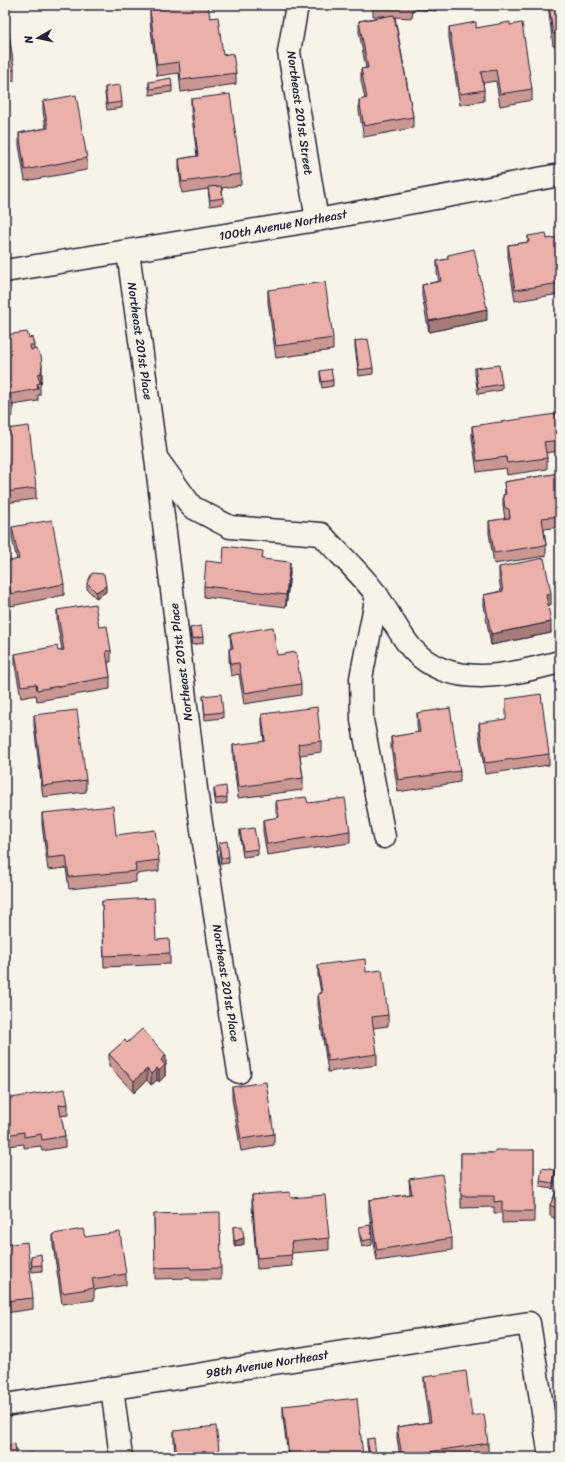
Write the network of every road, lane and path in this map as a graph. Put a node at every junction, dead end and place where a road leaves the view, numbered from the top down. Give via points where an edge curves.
1 (297, 5) edge
2 (560, 175) edge
3 (317, 220) junction
4 (128, 252) junction
5 (5, 271) edge
6 (156, 458) junction
7 (377, 595) junction
8 (560, 662) edge
9 (384, 837) dead end
10 (239, 1072) dead end
11 (112, 1388) junction
12 (5, 1406) edge
13 (121, 1457) edge
14 (550, 1457) edge

1 - 3 street, Northeast 201st Street via 289,52
2 - 3 street, 100th Avenue Northeast
3 - 4 street, 100th Avenue Northeast
4 - 5 street, 100th Avenue Northeast
4 - 6 street, Northeast 201st Place
6 - 7 street via 192,507 230,528 321,534
6 - 10 street, Northeast 201st Place via 197,796
7 - 8 street via 413,650 437,668 486,677 517,673
7 - 9 street via 361,678 362,720
11 - 12 street, 98th Avenue Northeast
11 - 13 street
11 - 14 street, 98th Avenue Northeast via 529,1323

